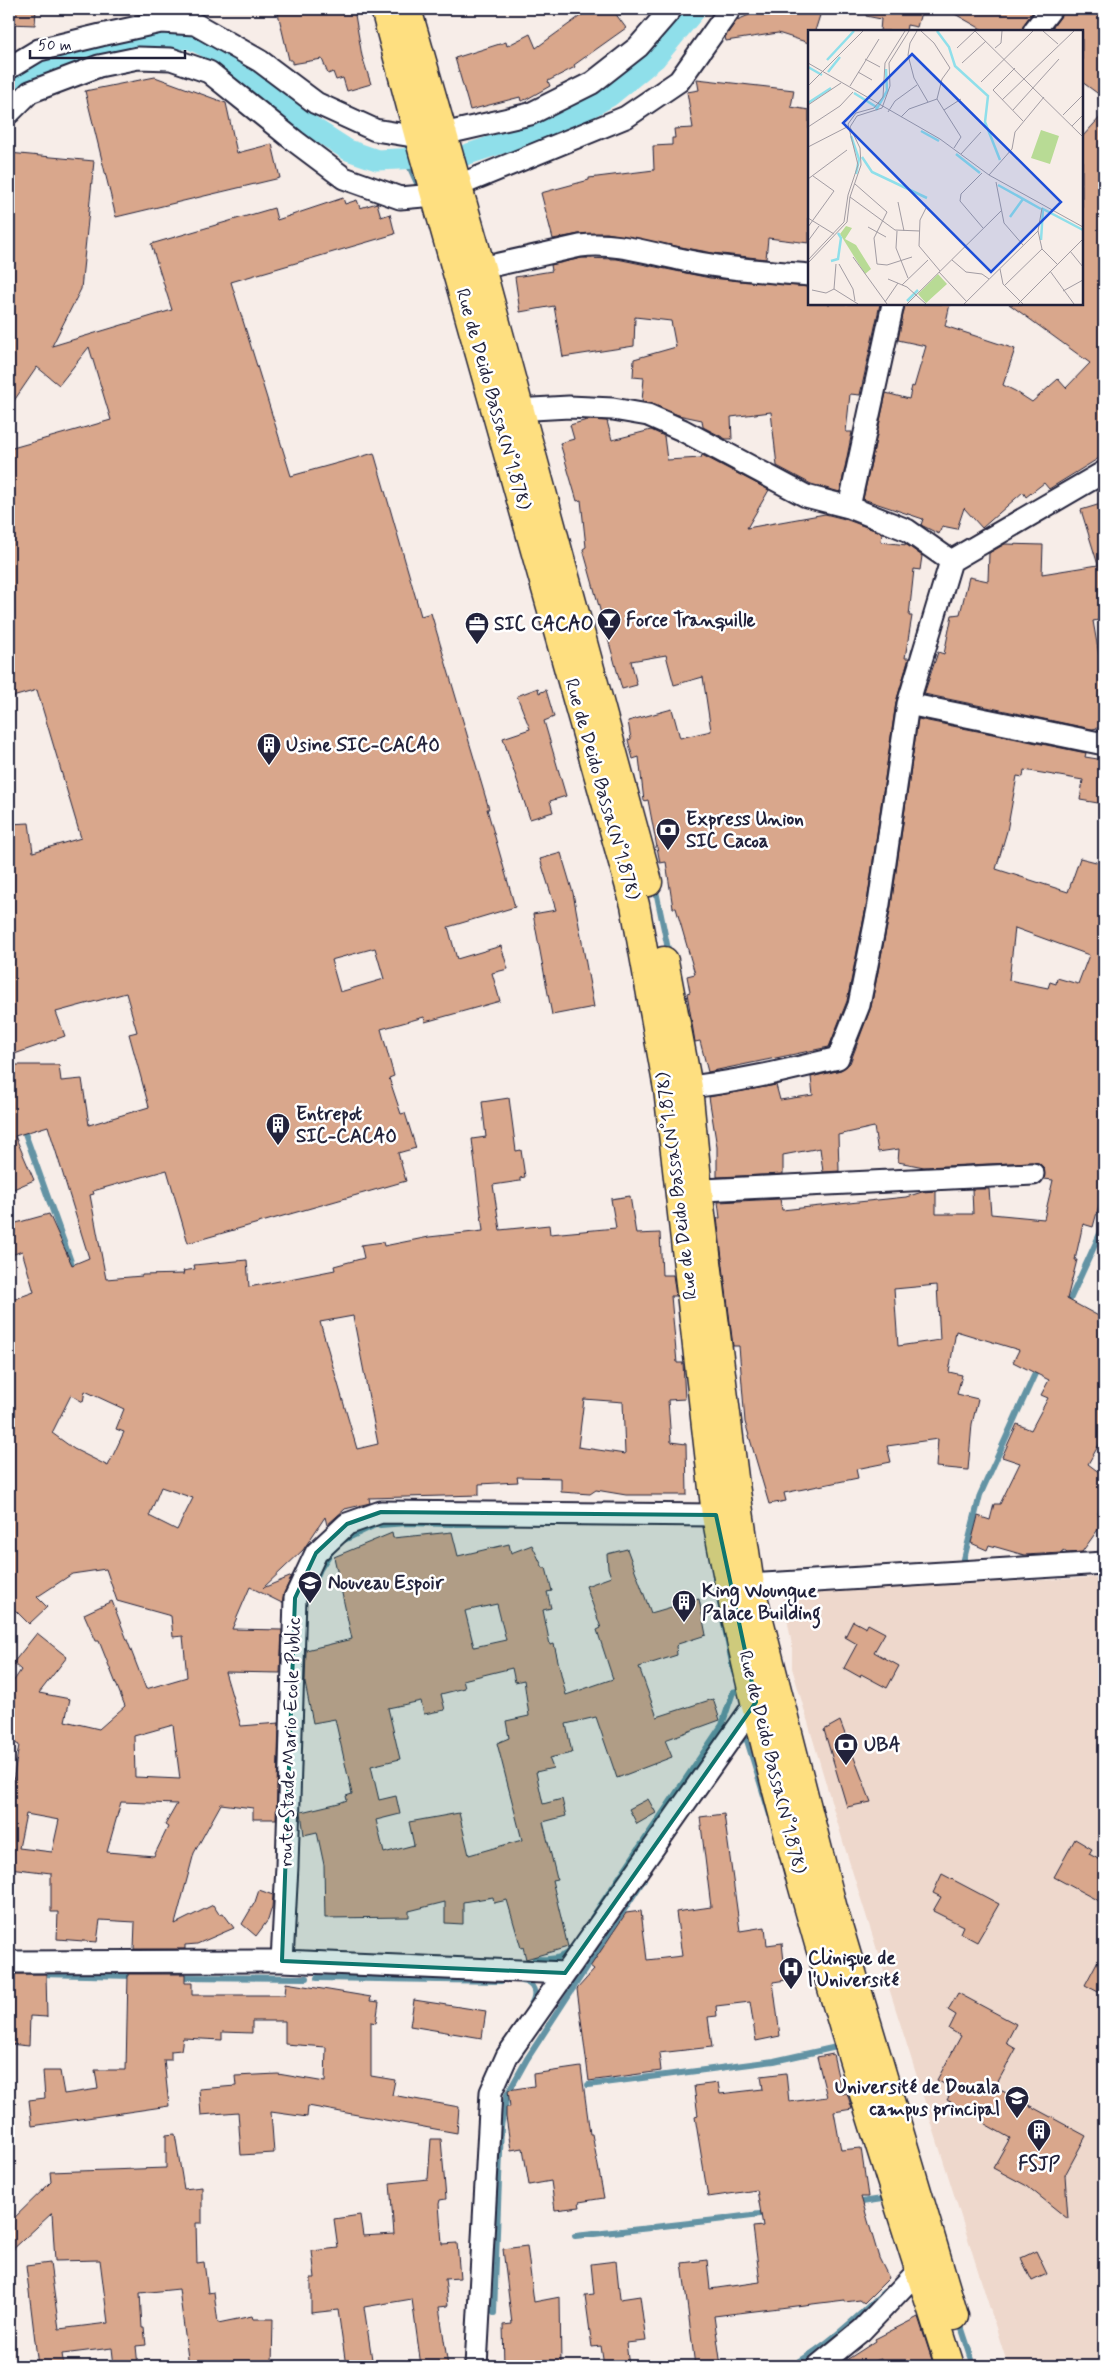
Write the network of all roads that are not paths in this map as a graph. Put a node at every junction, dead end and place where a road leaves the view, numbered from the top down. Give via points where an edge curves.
1 (671, 9) edge
2 (730, 9) edge
3 (1051, 9) edge
4 (397, 13) edge
5 (1035, 30) edge
6 (9, 68) edge
7 (9, 113) edge
8 (433, 141) junction
9 (445, 184) junction
10 (469, 270) junction
11 (808, 275) edge
12 (893, 305) edge
13 (520, 412) junction
14 (1104, 472) edge
15 (849, 507) junction
16 (951, 561) junction
17 (908, 704) junction
18 (1104, 744) edge
19 (688, 1086) junction
20 (1032, 1174) dead end
21 (688, 1191) junction
22 (716, 1515) junction
23 (1104, 1563) edge
24 (750, 1585) junction
25 (756, 1702) junction
26 (282, 1961) junction
27 (9, 1962) edge
28 (565, 1973) junction
29 (919, 2270) junction
30 (476, 2366) edge
31 (818, 2366) edge
32 (950, 2366) edge
33 (968, 2366) edge

1 - 8 street via 638,47 592,83 530,114
2 - 9 street via 679,81 626,117
3 - 5 street
4 - 8 main road, Rue de Deido Bassa(N°1.878)
6 - 8 street via 39,50 162,22 195,24 260,61 316,103 375,130
7 - 9 street via 30,92 99,66 138,58 171,58 209,72 344,178 400,198
8 - 9 main road, Rue de Deido Bassa(N°1.878)
9 - 10 main road, Rue de Deido Bassa(N°1.878)
10 - 11 street via 596,244 647,250 678,259 740,269
10 - 13 main road
10 - 21 main road, Rue de Deido Bassa(N°1.878) via 635,905
12 - 15 street
13 - 15 street via 569,407 648,415 806,496
13 - 19 main road via 654,908
14 - 16 street
15 - 16 street via 908,530
16 - 17 street
17 - 18 street
17 - 19 street via 879,904 859,1005 838,1058 783,1072
19 - 21 main road
20 - 21 street
21 - 22 main road, Rue de Deido Bassa(N°1.878)
21 - 24 main road
22 - 25 main road, Rue de Deido Bassa(N°1.878)
22 - 26 street, route Stade Mario Ecole Public via 381,1512 347,1524 316,1553 294,1598
23 - 24 street
24 - 33 main road via 833,1909
25 - 28 street
25 - 29 main road, Rue de Deido Bassa(N°1.878) via 788,1834 849,2046
26 - 27 street
26 - 28 street
28 - 30 street via 507,2056 491,2092
29 - 31 street via 862,2330
29 - 32 main road, Rue de Deido Bassa(N°1.878)

